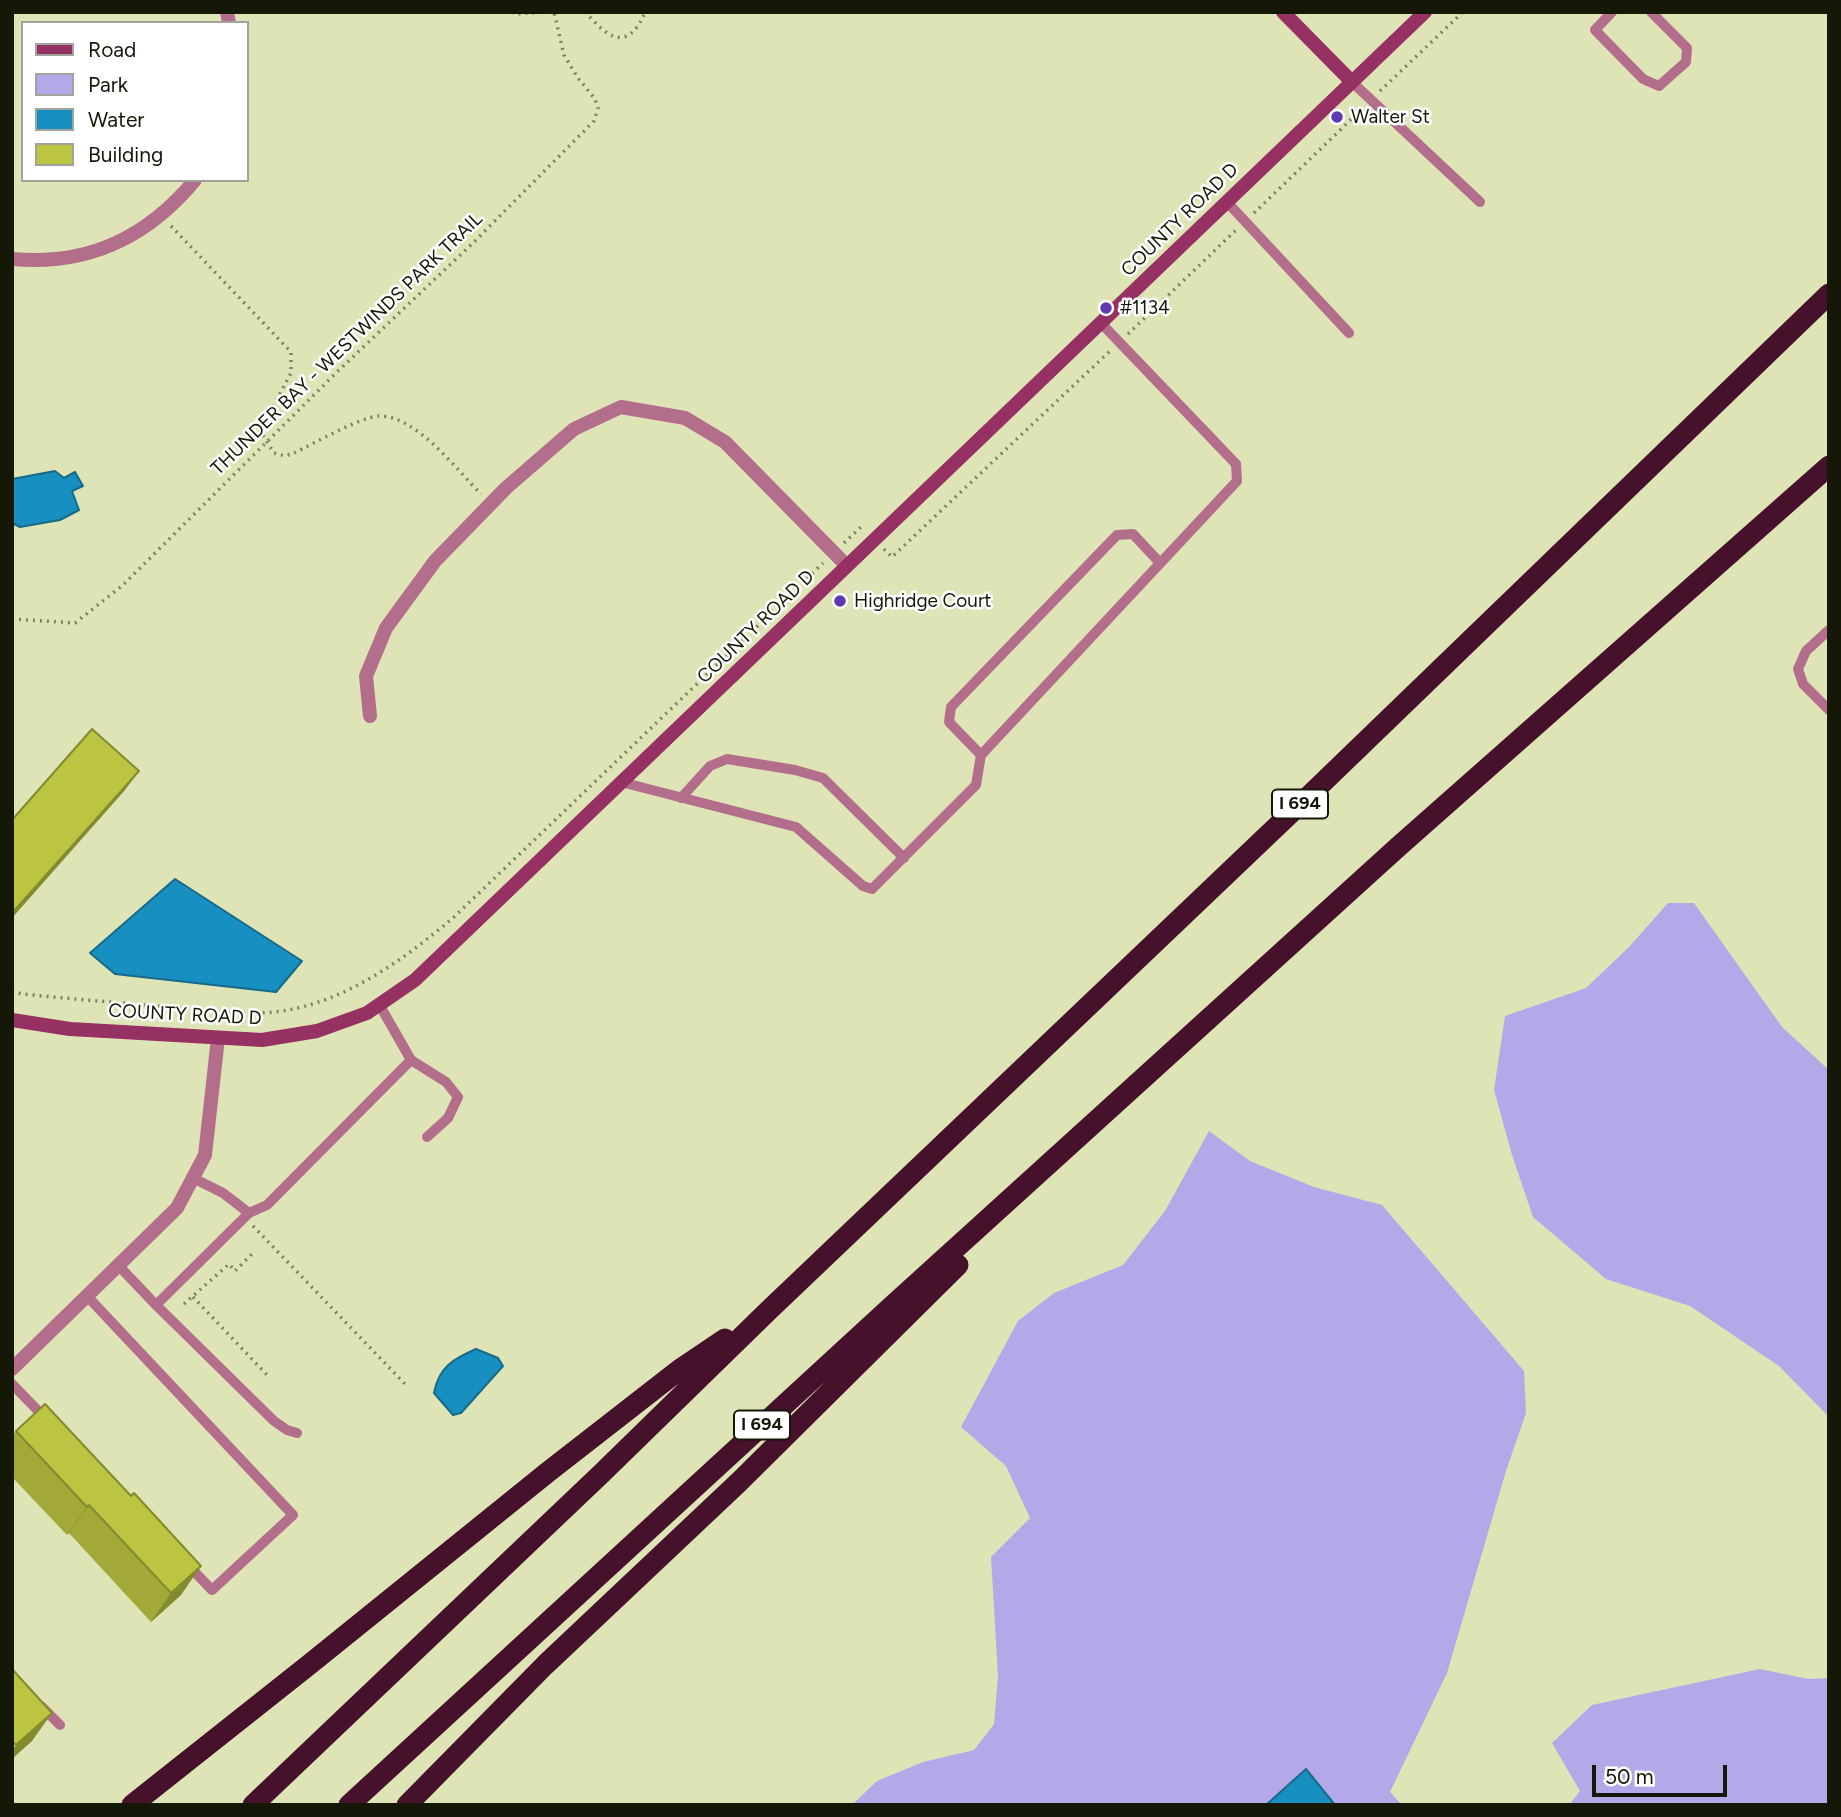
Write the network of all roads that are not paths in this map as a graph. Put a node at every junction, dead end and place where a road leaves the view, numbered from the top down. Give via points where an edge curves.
1 (1283, 12) edge
2 (1425, 12) edge
3 (1612, 12) edge
4 (1651, 12) edge
5 (1352, 82) junction
6 (193, 182) edge
7 (1227, 202) junction
8 (1480, 202) dead end
9 (12, 259) edge
10 (1829, 295) edge
11 (1101, 323) junction
12 (1349, 333) dead end
13 (1829, 466) edge
14 (1160, 563) junction
15 (847, 566) junction
16 (1829, 630) edge
17 (1829, 710) edge
18 (370, 716) dead end
19 (981, 755) junction
20 (621, 782) junction
21 (681, 798) junction
22 (904, 858) junction
23 (379, 1004) junction
24 (12, 1020) edge
25 (218, 1038) junction
26 (1177, 1048) junction
27 (411, 1060) junction
28 (427, 1137) dead end
29 (192, 1178) junction
30 (247, 1215) junction
31 (118, 1265) junction
32 (86, 1296) junction
33 (156, 1305) junction
34 (768, 1311) junction
35 (12, 1369) edge
36 (12, 1384) edge
37 (60, 1433) edge
38 (297, 1433) dead end
39 (174, 1551) edge
40 (31, 1695) edge
41 (60, 1725) dead end
42 (132, 1805) edge
43 (253, 1805) edge
44 (349, 1805) edge
45 (407, 1805) edge

1 - 5 street
2 - 5 street, COUNTY ROAD D
3 - 4 lane via 1595,30 1643,79 1659,86 1686,62 1687,48
5 - 7 street, COUNTY ROAD D
5 - 8 lane
6 - 9 street via 145,228 118,243 62,260
7 - 11 street, COUNTY ROAD D
7 - 12 lane
10 - 34 highway, I 694
11 - 14 lane via 1236,464 1237,481
11 - 15 street, COUNTY ROAD D
13 - 26 highway, I 694
14 - 19 lane
14 - 19 lane via 1133,534 1117,535 951,706 949,722
15 - 18 street via 725,442 685,418 621,407 574,429 490,504 435,562 386,628 366,676
15 - 20 street, COUNTY ROAD D
16 - 17 lane via 1807,651 1798,669 1803,684
19 - 22 lane via 976,785
20 - 21 lane
20 - 23 street, COUNTY ROAD D via 415,980
21 - 22 lane via 796,827 872,889
21 - 22 lane via 710,766 727,759 794,770 823,778
23 - 25 street, COUNTY ROAD D via 317,1031 261,1040
23 - 27 lane
24 - 25 street, COUNTY ROAD D via 70,1029
25 - 29 street via 205,1155
26 - 44 highway, I 694
26 - 45 highway
27 - 28 lane via 446,1082 458,1097 448,1118
27 - 30 lane via 267,1205
29 - 30 lane via 223,1193
29 - 31 street via 177,1208
30 - 33 lane
31 - 32 street
31 - 33 lane
32 - 35 street
32 - 39 lane via 293,1515 212,1590
33 - 38 lane via 274,1420
34 - 42 highway via 635,1404
34 - 43 highway, I 694
36 - 37 lane
40 - 41 lane

